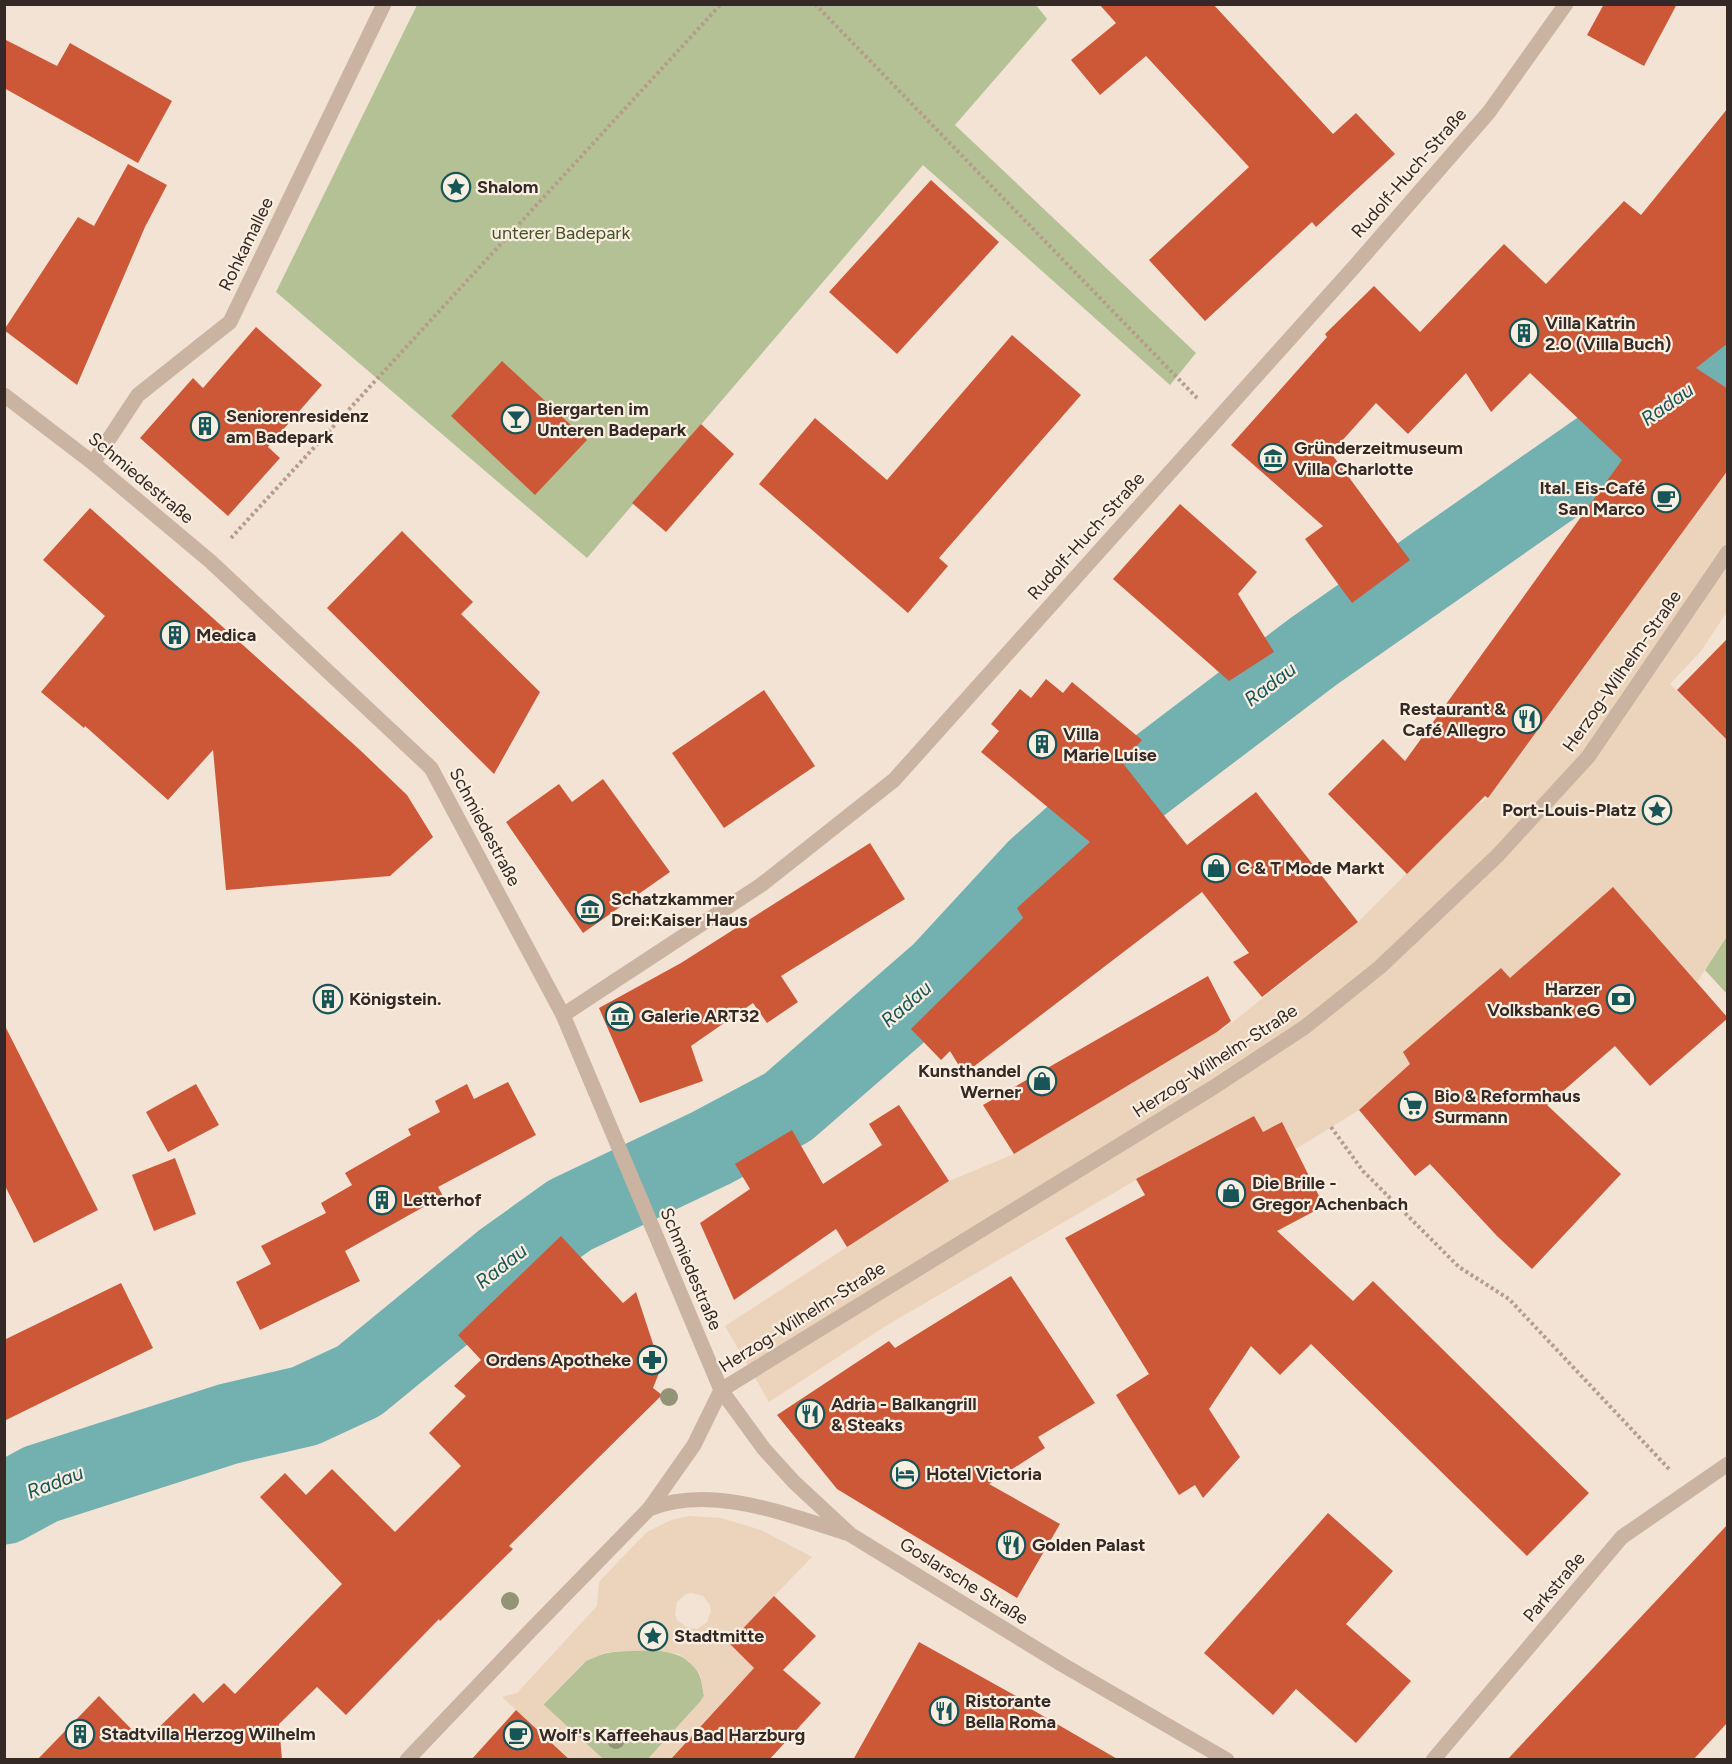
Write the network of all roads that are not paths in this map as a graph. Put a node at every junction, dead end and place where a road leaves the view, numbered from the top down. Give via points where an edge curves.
1 (384, 4) edge
2 (1566, 4) edge
3 (4, 395) edge
4 (93, 463) junction
5 (1728, 552) edge
6 (563, 1015) junction
7 (721, 1390) junction
8 (1728, 1464) edge
9 (649, 1509) junction
10 (851, 1535) junction
11 (407, 1760) edge
12 (1227, 1760) edge
13 (1433, 1760) edge

1 - 4 street, Rohkamallee via 230,322 138,395
2 - 6 street, Rudolf-Huch-Straße via 1488,112 1355,266 894,780 761,885
3 - 4 street, Schmiedestraße
4 - 6 street, Schmiedestraße via 210,561 431,768
5 - 7 street, Herzog-Wilhelm-Straße via 1588,757 1498,855 1380,967 1305,1028 1223,1081
6 - 7 street, Schmiedestraße
7 - 9 street, Herzog-Wilhelm-Straße via 694,1444
7 - 10 street, Goslarsche Straße via 764,1449
8 - 13 street, Parkstraße via 1622,1537
9 - 10 street via 667,1502 711,1498 772,1510
9 - 11 street, Herzog-Wilhelm-Straße
10 - 12 street, Goslarsche Straße

